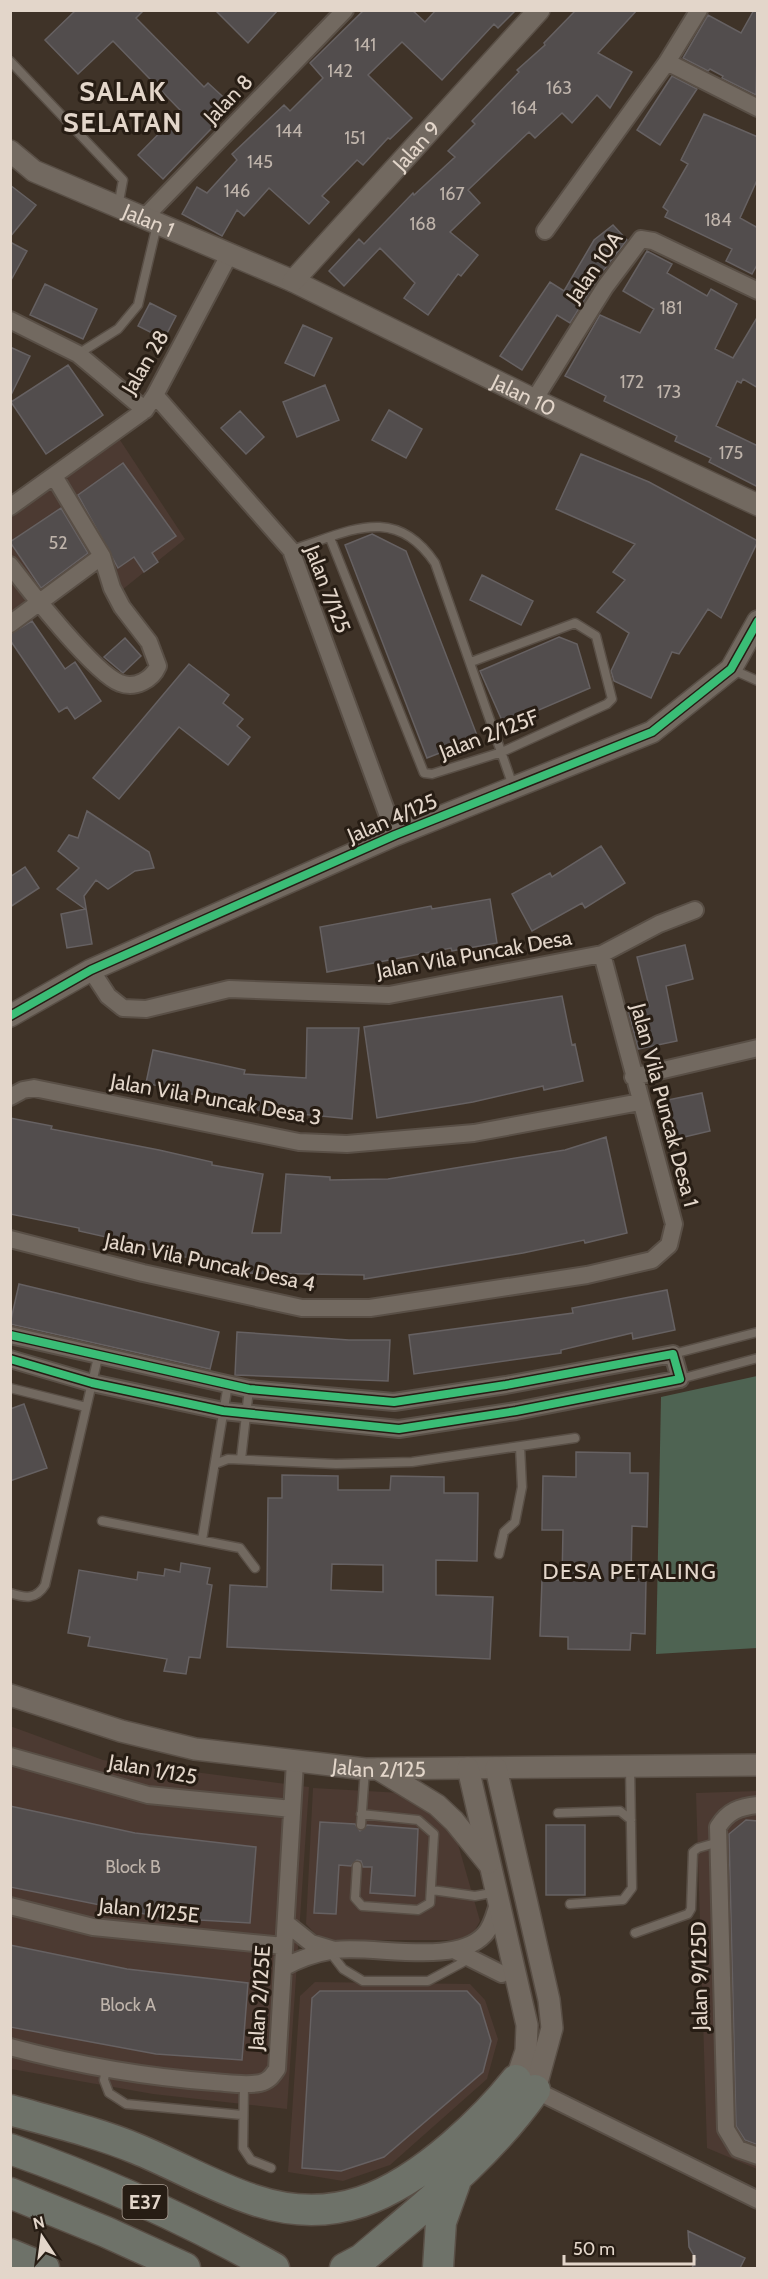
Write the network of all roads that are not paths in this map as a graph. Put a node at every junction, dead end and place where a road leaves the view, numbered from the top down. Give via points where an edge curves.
1 (345, 10) edge
2 (539, 10) edge
3 (699, 10) edge
4 (10, 61) edge
5 (667, 62) junction
6 (758, 108) edge
7 (10, 151) edge
8 (118, 208) junction
9 (150, 222) junction
10 (545, 231) dead end
11 (229, 255) junction
12 (293, 280) junction
13 (758, 291) edge
14 (10, 320) edge
15 (78, 354) junction
16 (155, 395) junction
17 (534, 400) junction
18 (145, 410) junction
19 (54, 476) junction
20 (758, 505) edge
21 (10, 507) edge
22 (330, 538) junction
23 (291, 550) junction
24 (102, 556) junction
25 (10, 565) edge
26 (39, 605) junction
27 (758, 621) edge
28 (10, 624) edge
29 (471, 662) junction
30 (731, 669) junction
31 (758, 681) edge
32 (502, 752) junction
33 (514, 788) junction
34 (396, 835) junction
35 (695, 910) dead end
36 (602, 954) junction
37 (91, 970) junction
38 (10, 1016) edge
39 (758, 1048) edge
40 (633, 1077) junction
41 (10, 1097) edge
42 (640, 1102) junction
43 (10, 1239) edge
44 (652, 1260) joint
45 (758, 1332) edge
46 (10, 1335) edge
47 (673, 1354) junction
48 (98, 1357) junction
49 (758, 1358) edge
50 (10, 1359) edge
51 (680, 1379) junction
52 (92, 1383) junction
53 (228, 1384) junction
54 (10, 1388) edge
55 (249, 1389) junction
56 (86, 1407) junction
57 (223, 1411) junction
58 (245, 1414) junction
59 (575, 1438) dead end
60 (520, 1447) junction
61 (241, 1459) junction
62 (216, 1464) junction
63 (102, 1521) dead end
64 (202, 1540) junction
65 (499, 1554) dead end
66 (255, 1568) dead end
67 (10, 1593) edge
68 (10, 1695) edge
69 (10, 1756) edge
70 (295, 1762) junction
71 (758, 1765) edge
72 (630, 1767) junction
73 (468, 1768) junction
74 (496, 1768) junction
75 (372, 1769) junction
76 (758, 1805) edge
77 (292, 1809) junction
78 (558, 1813) dead end
79 (361, 1814) junction
80 (631, 1820) junction
81 (361, 1825) dead end
82 (719, 1842) junction
83 (357, 1866) dead end
84 (491, 1868) junction
85 (432, 1890) junction
86 (498, 1896) junction
87 (570, 1904) dead end
88 (10, 1906) edge
89 (286, 1923) junction
90 (635, 1933) dead end
91 (284, 1946) junction
92 (332, 1951) junction
93 (456, 1951) junction
94 (472, 1958) junction
95 (283, 1968) junction
96 (502, 1974) dead end
97 (10, 2047) edge
98 (106, 2068) junction
99 (244, 2084) junction
100 (525, 2085) junction
101 (10, 2110) edge
102 (242, 2115) junction
103 (10, 2149) edge
104 (758, 2156) edge
105 (271, 2168) dead end
106 (458, 2177) junction
107 (10, 2193) edge
108 (758, 2200) edge
109 (10, 2254) edge
110 (354, 2264) edge
111 (44, 2268) edge
112 (185, 2268) edge
113 (274, 2268) edge
114 (438, 2268) edge

1 - 9 street, Jalan 8
2 - 12 street, Jalan 9
3 - 5 street
4 - 8 lane via 123,180
5 - 6 street
5 - 10 street
7 - 8 street, Jalan 1 via 34,171
8 - 9 street, Jalan 1
9 - 11 street, Jalan 1
9 - 15 lane via 138,305 118,329
11 - 12 street, Jalan 1
11 - 16 street, Jalan 28
12 - 17 street, Jalan 10
13 - 17 street, Jalan 10A via 653,241 641,239 605,287
14 - 15 street
15 - 18 street
16 - 18 street, Jalan 28
16 - 23 street, Jalan 7/125
17 - 20 street, Jalan 10
18 - 19 street, Jalan 28
19 - 21 street, Jalan 28
19 - 24 street
22 - 23 lane
22 - 29 lane via 371,525 389,526 426,549 435,563
22 - 32 lane, Jalan 2/125F via 424,773 432,774
23 - 34 street, Jalan 7/125
24 - 26 street
24 - 26 street via 117,597 157,657 158,666 152,677 132,685 114,680
25 - 26 street
26 - 28 street
27 - 30 street, Jalan 4/125
29 - 32 lane
29 - 32 lane, Jalan 2/125F via 572,624 596,636 610,702
30 - 31 lane
30 - 33 street, Jalan 4/125 via 652,732
32 - 33 lane
33 - 34 street, Jalan 4/125
34 - 37 street, Jalan 4/125
35 - 36 street, Jalan Vila Puncak Desa
36 - 37 street, Jalan Vila Puncak Desa via 389,995 229,989 146,1009 123,1008 108,996
36 - 40 street, Jalan Vila Puncak Desa 1
37 - 38 street, Jalan 4/125
39 - 40 street
40 - 42 street, Jalan Vila Puncak Desa 1
41 - 42 street, Jalan Vila Puncak Desa 3 via 34,1088 299,1142 347,1144 474,1133
42 - 44 street, Jalan Vila Puncak Desa 1 via 674,1224 669,1245
43 - 44 street, Jalan Vila Puncak Desa 4 via 302,1308 370,1308 588,1275
45 - 47 lane
46 - 48 street
47 - 51 street
47 - 55 street via 394,1402
48 - 52 lane
48 - 53 street
49 - 51 lane
50 - 52 street
51 - 58 street via 399,1429
52 - 56 lane
52 - 57 street
53 - 55 street
53 - 57 lane
54 - 56 lane
55 - 58 lane
56 - 67 lane via 45,1585 35,1596
57 - 58 street
57 - 62 lane
58 - 61 lane
59 - 60 lane
60 - 61 lane via 412,1462 336,1464
60 - 65 lane via 522,1487 515,1522 504,1532
61 - 62 lane via 225,1459
62 - 64 lane
63 - 64 lane
64 - 66 lane via 240,1548
68 - 70 street, Jalan 2/125 via 121,1731 195,1749
69 - 77 street, Jalan 1/125 via 148,1795
70 - 75 street, Jalan 2/125
70 - 77 street, Jalan 2/125E
71 - 72 street, Jalan 2/125
72 - 74 street, Jalan 2/125
72 - 80 lane
73 - 74 street, Jalan 2/125
73 - 75 street, Jalan 2/125
73 - 84 street
74 - 100 street via 552,2028
75 - 79 lane
75 - 84 street via 437,1805
76 - 82 street, Jalan 9/125D via 727,1814 718,1827
77 - 89 street, Jalan 2/125E
78 - 80 lane via 620,1811
79 - 81 lane
79 - 85 lane via 418,1820 432,1832 436,1841
80 - 87 lane via 632,1888 623,1900
82 - 90 lane via 693,1852 688,1914
82 - 104 street, Jalan 9/125D via 726,2129 738,2149
83 - 85 lane via 355,1899 362,1906 423,1910 430,1903
84 - 86 street
85 - 86 lane
86 - 93 street via 492,1924 484,1936
86 - 100 street via 527,2025
88 - 91 street, Jalan 1/125E via 93,1927
89 - 91 street, Jalan 2/125E
89 - 92 street via 311,1942
91 - 95 street, Jalan 2/125E
92 - 93 street
92 - 94 lane via 343,1969 363,1981 428,1981
92 - 95 street via 295,1960
93 - 94 street
94 - 96 street
95 - 99 street, Jalan 2/125E via 277,2069 270,2079
97 - 98 street, Jalan 2/125E
98 - 99 street, Jalan 2/125E
98 - 102 lane via 104,2080 109,2093 126,2104
99 - 102 lane
100 - 101 highway via 407,2182 376,2198 316,2210 295,2210 253,2200 135,2148
100 - 106 highway via 518,2115
100 - 108 street
102 - 105 lane via 243,2148 251,2160
103 - 113 highway, E37 via 64,2167 171,2214
106 - 110 highway
106 - 114 highway via 444,2207
107 - 112 highway, E37
109 - 111 highway

